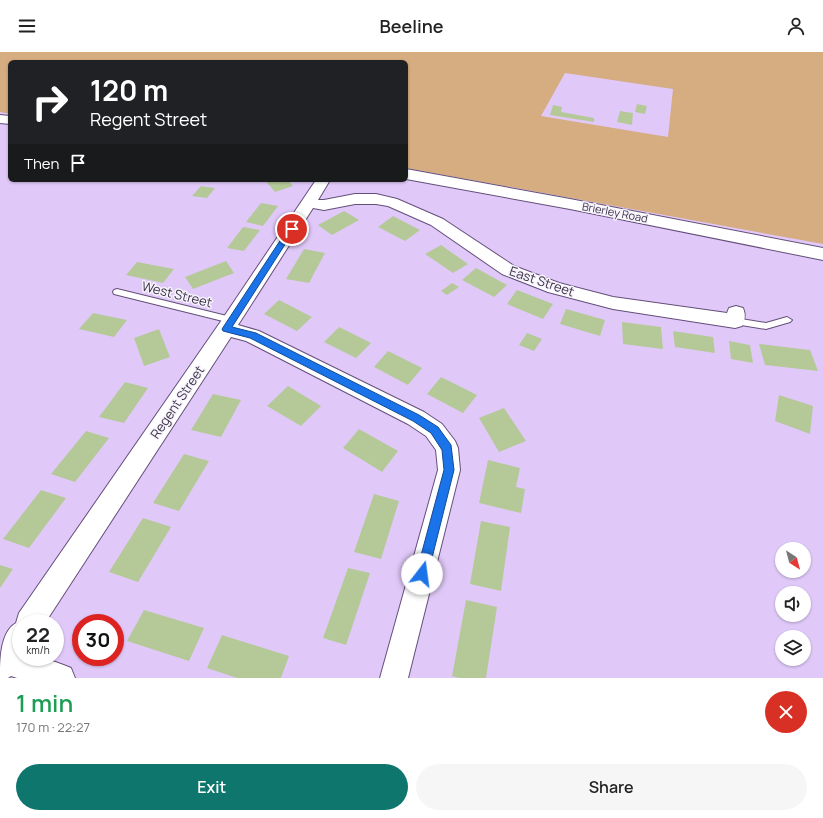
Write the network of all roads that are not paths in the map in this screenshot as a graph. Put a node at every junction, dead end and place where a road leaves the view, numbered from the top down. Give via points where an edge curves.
1 (408, 174) edge
2 (321, 182) edge
3 (309, 203) junction
4 (823, 254) edge
5 (117, 292) dead end
6 (736, 317) joint
7 (787, 320) dead end
8 (228, 324) junction
9 (35, 614) edge
10 (12, 648) edge
11 (2, 663) edge
12 (61, 678) edge
13 (394, 678) edge

1 - 4 street, Brierley Road
2 - 3 street, Regent Street
3 - 6 street, East Street via 324,204 355,199 392,202 437,222 508,270 554,288 613,302
3 - 8 street, Regent Street
5 - 8 lane, West Street
6 - 7 lane via 766,326
8 - 9 street, Regent Street
8 - 13 street via 416,418 434,430 447,448 449,470
10 - 11 street
11 - 12 street

